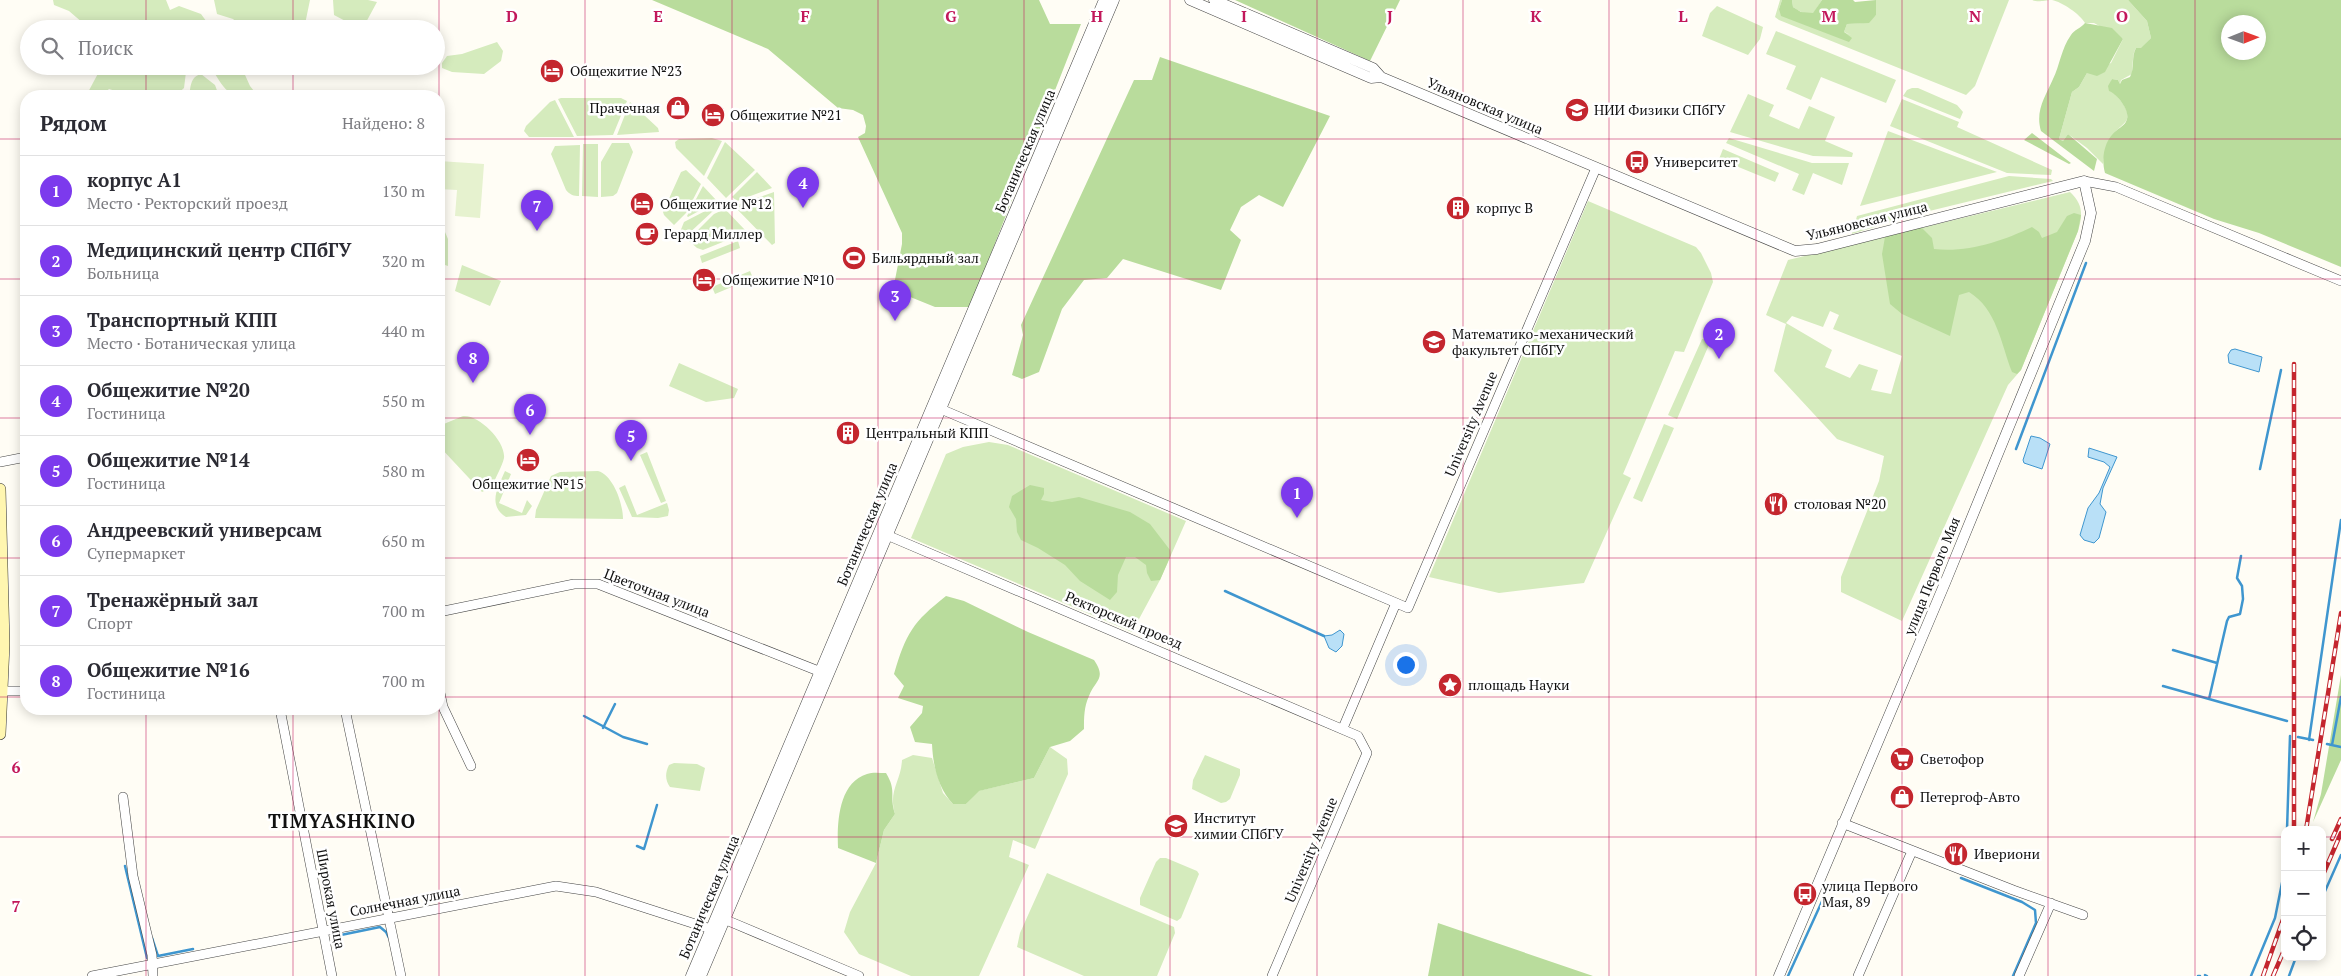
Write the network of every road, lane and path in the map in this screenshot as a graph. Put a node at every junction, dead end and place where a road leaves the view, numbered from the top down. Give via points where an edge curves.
1 (1104, 0) edge
2 (1114, 0) edge
3 (1190, 0) edge
4 (1214, 0) edge
5 (1381, 77) junction
6 (1596, 168) junction
7 (2084, 181) junction
8 (2341, 281) edge
9 (937, 408) junction
10 (20, 458) edge
11 (0, 462) edge
12 (0, 489) edge
13 (884, 534) junction
14 (1396, 603) junction
15 (445, 611) edge
16 (824, 673) junction
17 (1, 691) edge
18 (20, 691) edge
19 (445, 712) edge
20 (281, 715) edge
21 (346, 715) edge
22 (1343, 728) junction
23 (0, 734) edge
24 (1358, 736) joint
25 (470, 766) dead end
26 (123, 797) dead end
27 (1842, 823) junction
28 (1912, 851) junction
29 (2051, 903) junction
30 (2083, 915) dead end
31 (721, 918) junction
32 (388, 919) junction
33 (715, 930) junction
34 (324, 931) junction
35 (152, 965) junction
36 (92, 976) edge
37 (153, 976) edge
38 (332, 976) edge
39 (401, 976) edge
40 (690, 976) edge
41 (701, 976) edge
42 (859, 976) edge
43 (1272, 976) edge
44 (1779, 976) edge
45 (1858, 976) edge
46 (2019, 976) edge

1 - 9 street, Ботаническая улица
2 - 9 street, Ботаническая улица
3 - 5 street, Ульяновская улица via 1371,78
4 - 5 street, Ульяновская улица via 1373,68
5 - 6 street, Ульяновская улица
6 - 7 street, Ульяновская улица via 1800,252
6 - 14 street, University Avenue via 1408,608
7 - 8 street, Ульяновская улица via 2116,187
7 - 27 street, улица Первого Мая via 2091,213 2084,240 1934,608
9 - 13 street, Ботаническая улица
9 - 14 street
10 - 11 street
12 - 17 main road
13 - 16 street, Ботаническая улица
13 - 22 street, Ректорский проезд
14 - 22 street
15 - 16 street, Цветочная улица via 574,584 598,584
16 - 31 street, Ботаническая улица
17 - 18 street
17 - 23 main road
19 - 25 street
20 - 34 street, Широкая улица
21 - 32 street
22 - 24 street, Ректорский проезд
24 - 43 street, University Avenue via 1367,753
26 - 35 street via 133,876
27 - 28 street
27 - 44 street, улица Первого Мая
28 - 29 street
28 - 45 street
29 - 30 street
29 - 46 street
31 - 33 street, Ботаническая улица
31 - 42 street
32 - 33 street, Солнечная улица via 556,886 590,891
32 - 34 street, Солнечная улица
32 - 39 street
33 - 40 street, Ботаническая улица
33 - 41 street, Ботаническая улица
34 - 35 street, Солнечная улица
34 - 38 street, Широкая улица
35 - 36 street, Солнечная улица
35 - 37 street

